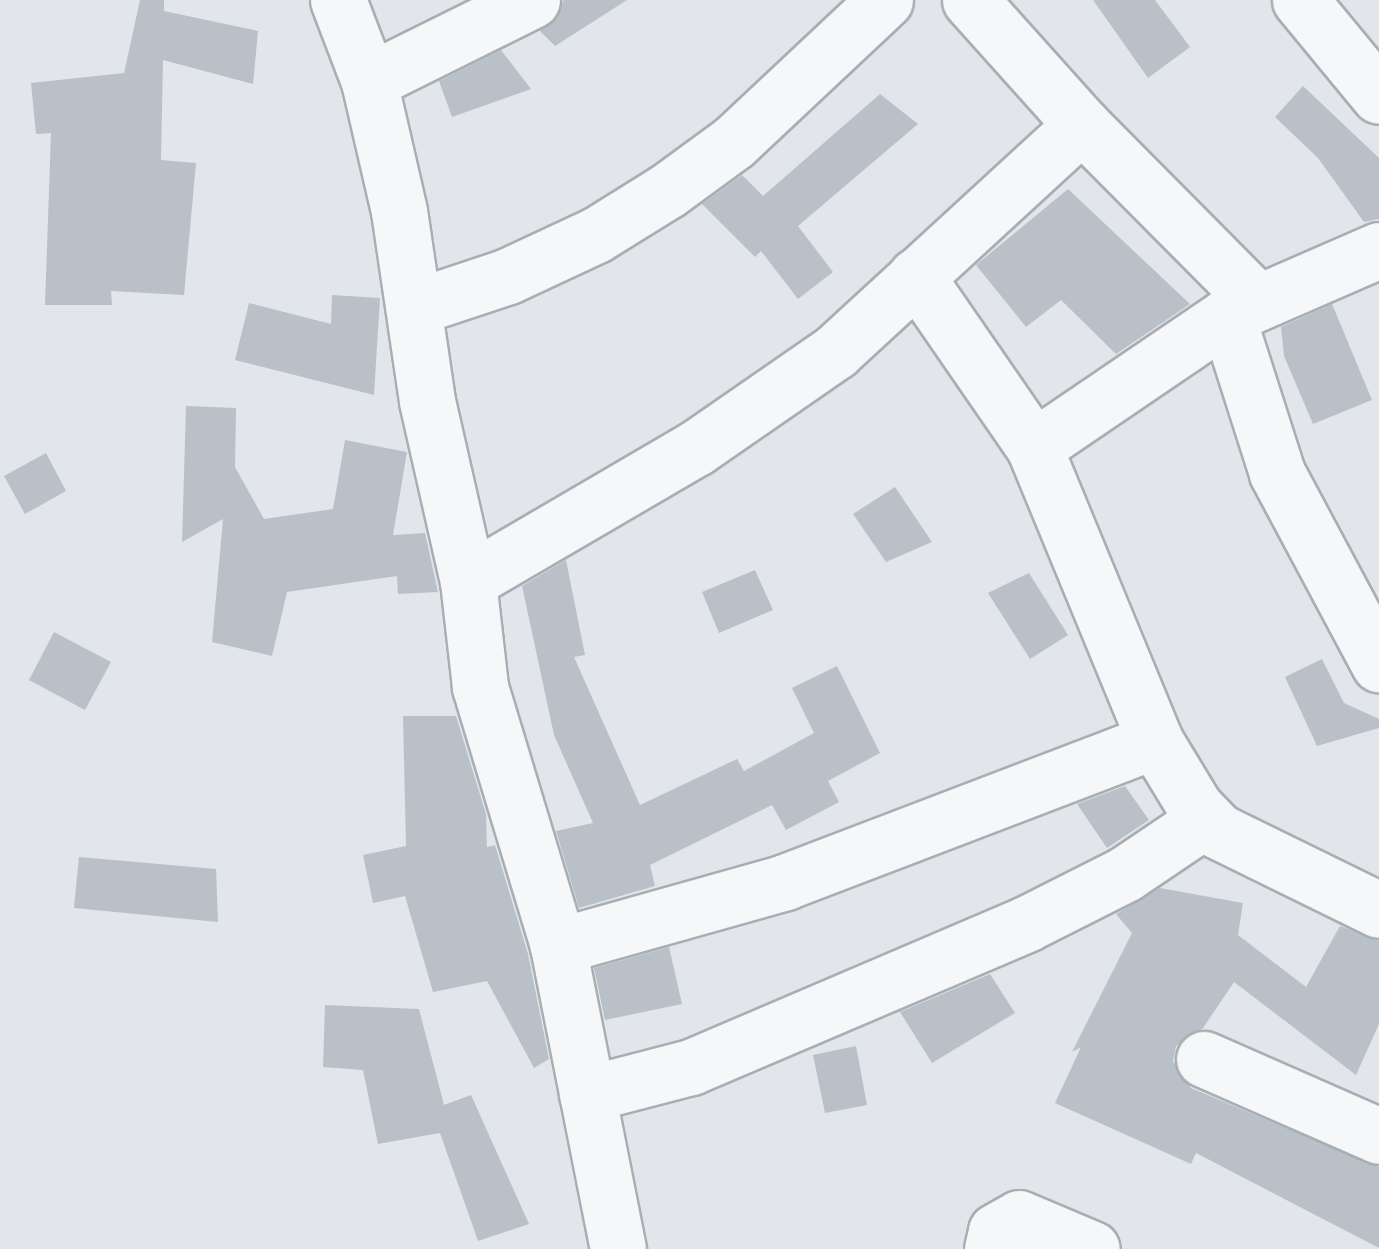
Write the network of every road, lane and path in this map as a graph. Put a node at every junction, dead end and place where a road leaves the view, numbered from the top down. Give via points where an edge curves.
1 (338, 0) edge
2 (532, 0) edge
3 (884, 0) edge
4 (970, 0) edge
5 (1300, 0) edge
6 (369, 81) junction
7 (1379, 96) edge
8 (1082, 125) junction
9 (1379, 250) edge
10 (916, 276) junction
11 (414, 307) junction
12 (1243, 309) junction
13 (1034, 447) junction
14 (468, 582) junction
15 (1379, 664) edge
16 (1155, 740) junction
17 (1205, 820) junction
18 (1379, 910) edge
19 (558, 946) junction
20 (1204, 1060) dead end
21 (588, 1094) junction
22 (1379, 1136) edge
23 (618, 1249) edge
24 (992, 1249) edge
25 (1092, 1249) edge

1 - 6 street
2 - 6 street
3 - 11 street via 734,142 666,192 596,235 508,276
4 - 8 street
5 - 7 street
6 - 11 street
8 - 10 street
8 - 12 street
9 - 12 street
10 - 13 street
10 - 14 street via 836,351 696,448
11 - 14 street via 427,401
12 - 13 street
12 - 15 street via 1277,473
13 - 16 street
14 - 19 street via 493,741
16 - 17 street
16 - 19 street via 785,882
17 - 18 street
17 - 21 street via 1124,874 1026,924 691,1067
19 - 21 street
20 - 22 street
21 - 23 street
24 - 25 street via 996,1232 1018,1218

